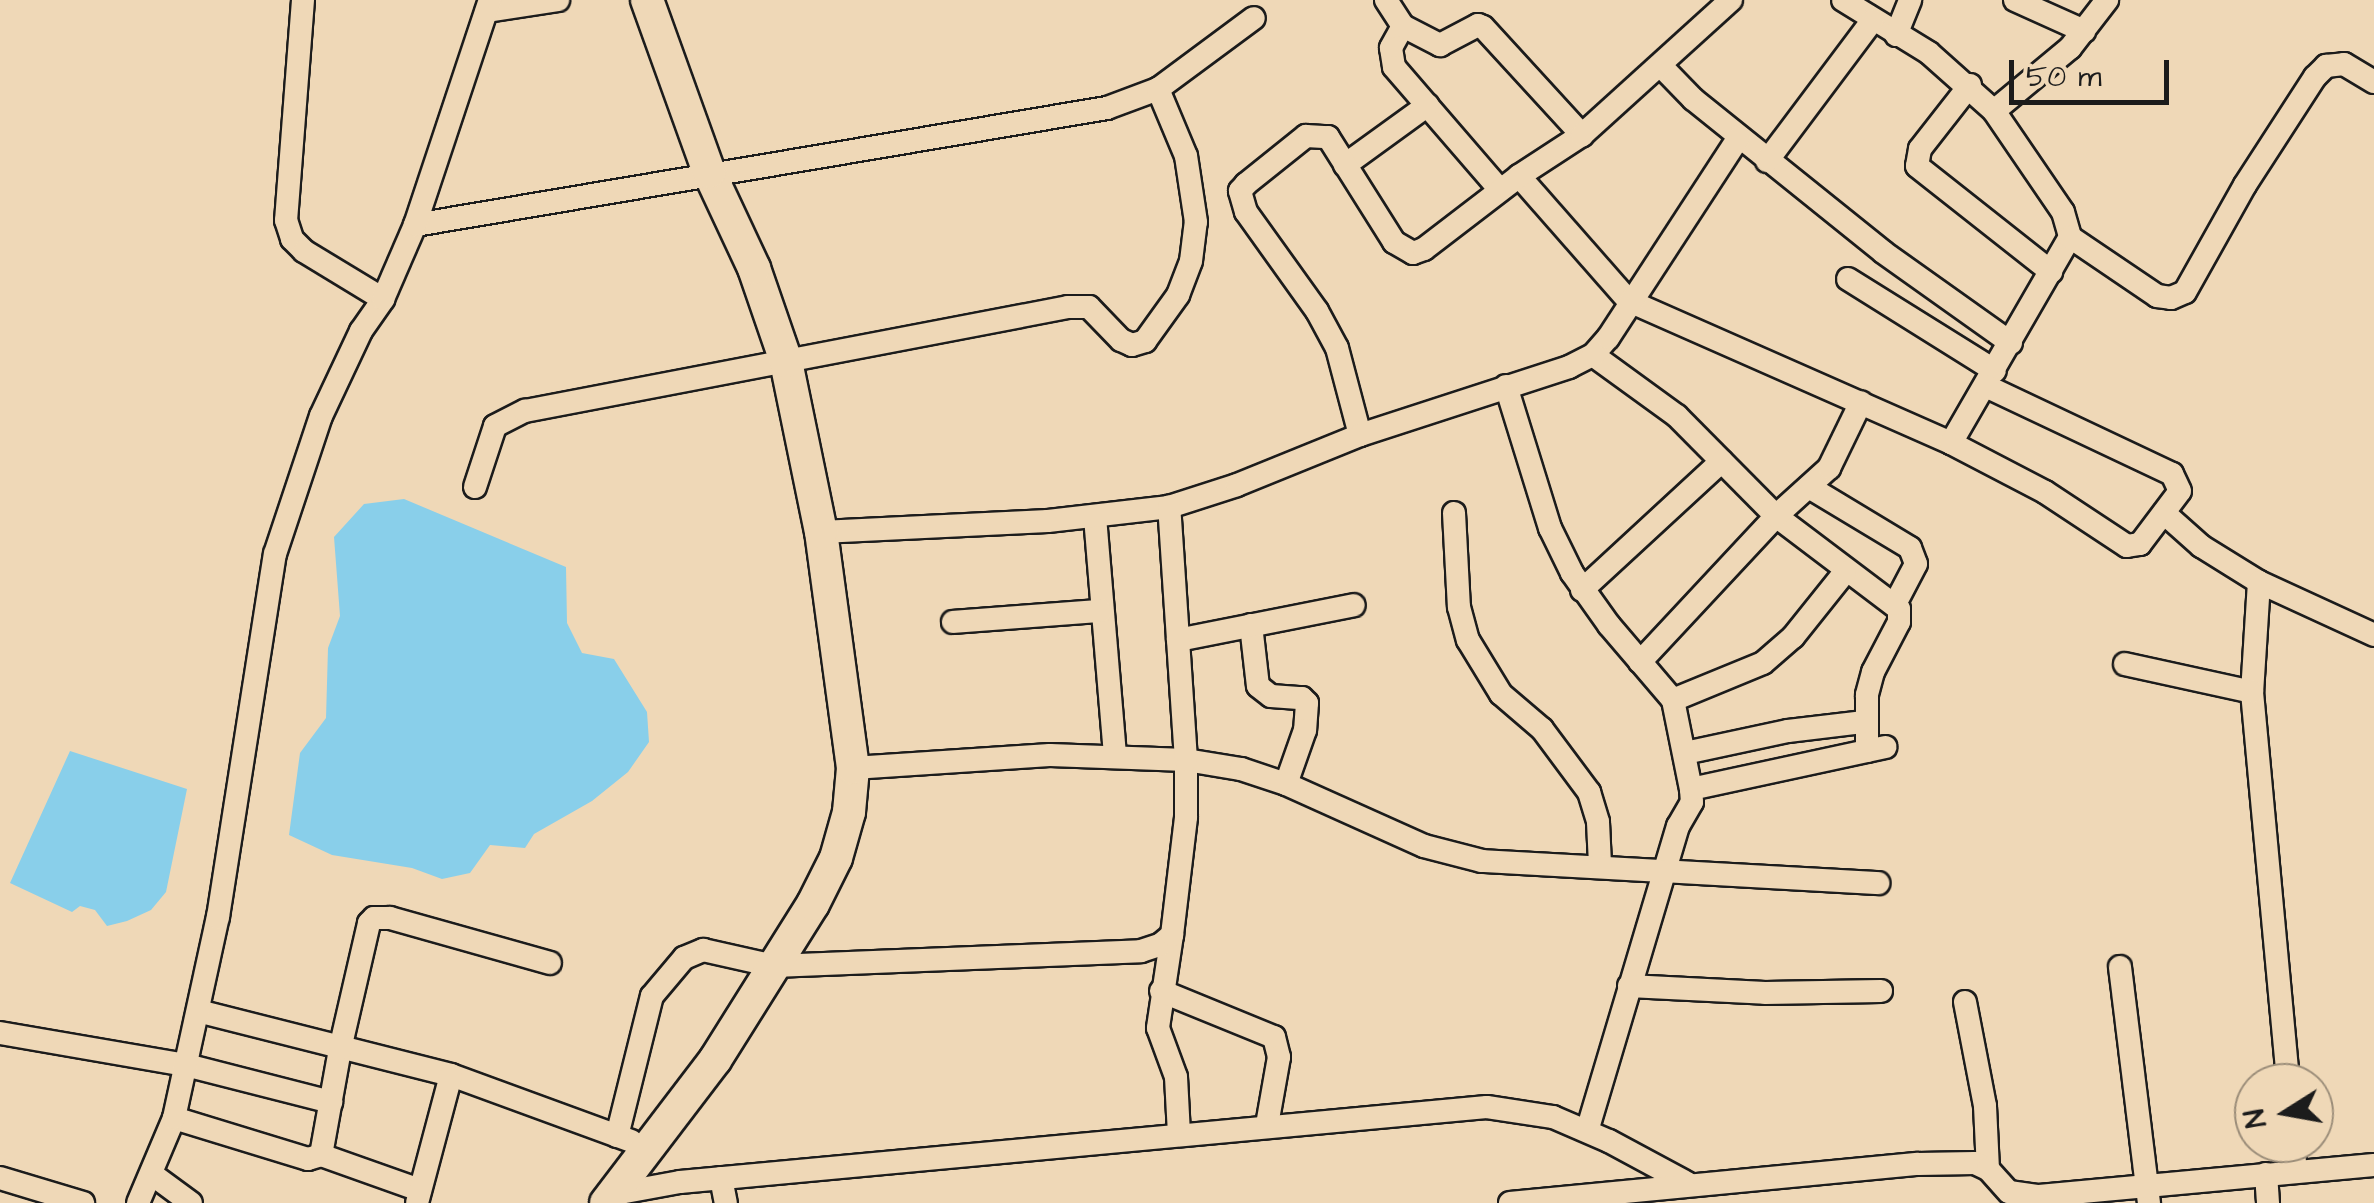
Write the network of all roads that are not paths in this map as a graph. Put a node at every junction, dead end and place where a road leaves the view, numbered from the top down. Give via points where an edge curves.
1 (304, 0) edge
2 (558, 0) edge
3 (647, 0) edge
4 (1386, 0) edge
5 (1844, 0) edge
6 (1910, 0) edge
7 (2015, 0) edge
8 (2107, 0) edge
9 (1726, 2) edge
10 (488, 6) edge
11 (1254, 18) dead end
12 (1873, 20) junction
13 (1402, 26) junction
14 (2084, 31) junction
15 (1896, 35) junction
16 (1661, 66) junction
17 (2374, 82) edge
18 (1970, 85) junction
19 (1158, 89) junction
20 (1428, 105) junction
21 (1994, 110) junction
22 (1582, 135) junction
23 (1739, 137) junction
24 (1767, 160) junction
25 (1346, 165) junction
26 (709, 172) junction
27 (1519, 176) junction
28 (1500, 190) junction
29 (415, 225) junction
30 (2070, 237) junction
31 (2052, 272) junction
32 (1848, 279) dead end
33 (384, 299) junction
34 (1629, 301) junction
35 (2012, 343) junction
36 (1594, 354) junction
37 (786, 360) junction
38 (1991, 378) junction
39 (1506, 386) junction
40 (1861, 402) junction
41 (1360, 435) junction
42 (1951, 443) junction
43 (1722, 461) junction
44 (1809, 487) junction
45 (474, 488) dead end
46 (1169, 507) junction
47 (1454, 513) dead end
48 (2164, 513) junction
49 (1094, 516) junction
50 (1776, 516) junction
51 (821, 532) junction
52 (1845, 572) junction
53 (2259, 582) junction
54 (1582, 590) junction
55 (1354, 604) dead end
56 (1895, 604) junction
57 (1100, 610) junction
58 (953, 622) dead end
59 (1251, 625) junction
60 (2374, 635) edge
61 (1178, 640) junction
62 (1640, 662) junction
63 (2125, 664) dead end
64 (2252, 692) junction
65 (1673, 700) junction
66 (1864, 722) junction
67 (1685, 753) junction
68 (1115, 756) junction
69 (1186, 760) junction
70 (853, 768) junction
71 (1286, 784) junction
72 (1691, 789) junction
73 (1600, 865) junction
74 (1668, 871) junction
75 (1878, 883) dead end
76 (1172, 935) junction
77 (550, 963) dead end
78 (774, 966) junction
79 (2120, 967) dead end
80 (1629, 986) junction
81 (1161, 991) junction
82 (1880, 991) dead end
83 (1965, 1002) dead end
84 (198, 1011) junction
85 (0, 1034) edge
86 (340, 1049) junction
87 (2286, 1063) edge
88 (186, 1065) junction
89 (451, 1075) junction
90 (331, 1102) junction
91 (174, 1118) junction
92 (1267, 1126) junction
93 (1587, 1131) junction
94 (1179, 1135) junction
95 (617, 1136) junction
96 (648, 1148) junction
97 (321, 1155) junction
98 (2295, 1163) edge
99 (2374, 1165) edge
100 (1988, 1168) junction
101 (2296, 1171) junction
102 (2266, 1174) junction
103 (153, 1176) junction
104 (0, 1178) edge
105 (721, 1178) junction
106 (1687, 1184) junction
107 (1657, 1194) edge
108 (2148, 1194) edge
109 (418, 1197) edge
110 (607, 1199) edge
111 (2024, 1200) edge
112 (83, 1203) edge
113 (138, 1203) edge
114 (191, 1203) edge
115 (726, 1203) edge
116 (1510, 1203) edge
117 (2268, 1203) edge

1 - 33 street via 286,220 304,252
2 - 10 street
3 - 26 street
4 - 13 street
5 - 12 street
6 - 15 street
7 - 14 street
8 - 14 street
9 - 16 street
10 - 29 street
11 - 19 street
12 - 15 street
12 - 24 street
13 - 20 street via 1390,57
13 - 22 street via 1440,45 1483,26
14 - 21 street
15 - 18 street
16 - 22 street
16 - 23 street
17 - 30 street via 2344,64 2326,66 2315,76 2185,292 2157,296
18 - 21 street
18 - 31 street via 1920,149 1917,166
19 - 26 street via 1050,120
19 - 37 street via 1186,156 1196,222 1178,295 1145,341 1121,340 1090,308 1068,306
20 - 25 street
20 - 28 street
21 - 30 street via 2063,212
22 - 27 street
23 - 24 street
23 - 34 street
24 - 35 street
25 - 28 street via 1394,242 1413,252
25 - 41 street via 1328,137 1306,136 1246,184 1240,201 1337,348
26 - 29 street
26 - 37 street via 754,268
27 - 28 street
27 - 34 street
29 - 33 street
30 - 31 street
31 - 35 street
32 - 38 street
33 - 84 street via 361,331 321,416 275,554 238,814
34 - 36 street
34 - 40 street
35 - 38 street
36 - 39 street
36 - 43 street via 1677,416
37 - 45 street via 508,417 488,440
37 - 51 street
38 - 42 street
38 - 48 street via 2172,474 2180,491
39 - 41 street
39 - 54 street via 1550,528
40 - 42 street
40 - 44 street via 1845,442
41 - 46 street
42 - 48 street via 2046,492 2127,546 2140,544
43 - 50 street
43 - 54 street
44 - 50 street
44 - 56 street via 1910,548 1916,564
46 - 49 street
46 - 61 street
47 - 73 street via 1459,607 1468,640 1501,694 1542,730 1590,792
48 - 53 street
49 - 51 street
49 - 57 street
50 - 52 street
50 - 62 street
51 - 70 street
52 - 56 street
52 - 65 street via 1763,663
53 - 60 street
53 - 64 street
54 - 62 street
55 - 59 street
56 - 66 street via 1900,616 1873,672
57 - 58 street
57 - 68 street
59 - 61 street
59 - 71 street via 1258,686 1307,704
61 - 69 street
62 - 65 street
63 - 64 street
64 - 87 street
65 - 67 street
66 - 67 street
66 - 72 street via 1876,749
67 - 72 street
68 - 69 street
68 - 70 street
69 - 71 street
69 - 76 street
70 - 78 street via 836,858
71 - 73 street via 1407,839 1482,861
72 - 74 street
73 - 74 street
74 - 75 street
74 - 80 street
76 - 78 street via 1140,951
76 - 81 street
77 - 86 street via 374,918
78 - 95 street via 703,950 666,975 643,1022
78 - 96 street
79 - 108 street
80 - 82 street
80 - 93 street
81 - 92 street via 1274,1038 1279,1057
81 - 94 street via 1158,1028 1176,1077
83 - 100 street via 1985,1106
84 - 86 street
84 - 88 street
85 - 88 street
86 - 89 street
86 - 90 street
88 - 90 street
88 - 91 street
89 - 95 street
89 - 109 street
90 - 97 street
91 - 97 street via 308,1159
91 - 103 street
92 - 93 street via 1486,1107 1553,1117
92 - 94 street
93 - 106 street
94 - 105 street
95 - 96 street
96 - 110 street
97 - 109 street
98 - 101 street
99 - 101 street
100 - 106 street via 1918,1164
100 - 111 street
101 - 102 street
102 - 108 street
102 - 117 street
103 - 113 street
103 - 114 street
104 - 112 street
105 - 110 street
105 - 115 street
106 - 107 street
107 - 116 street
108 - 111 street

